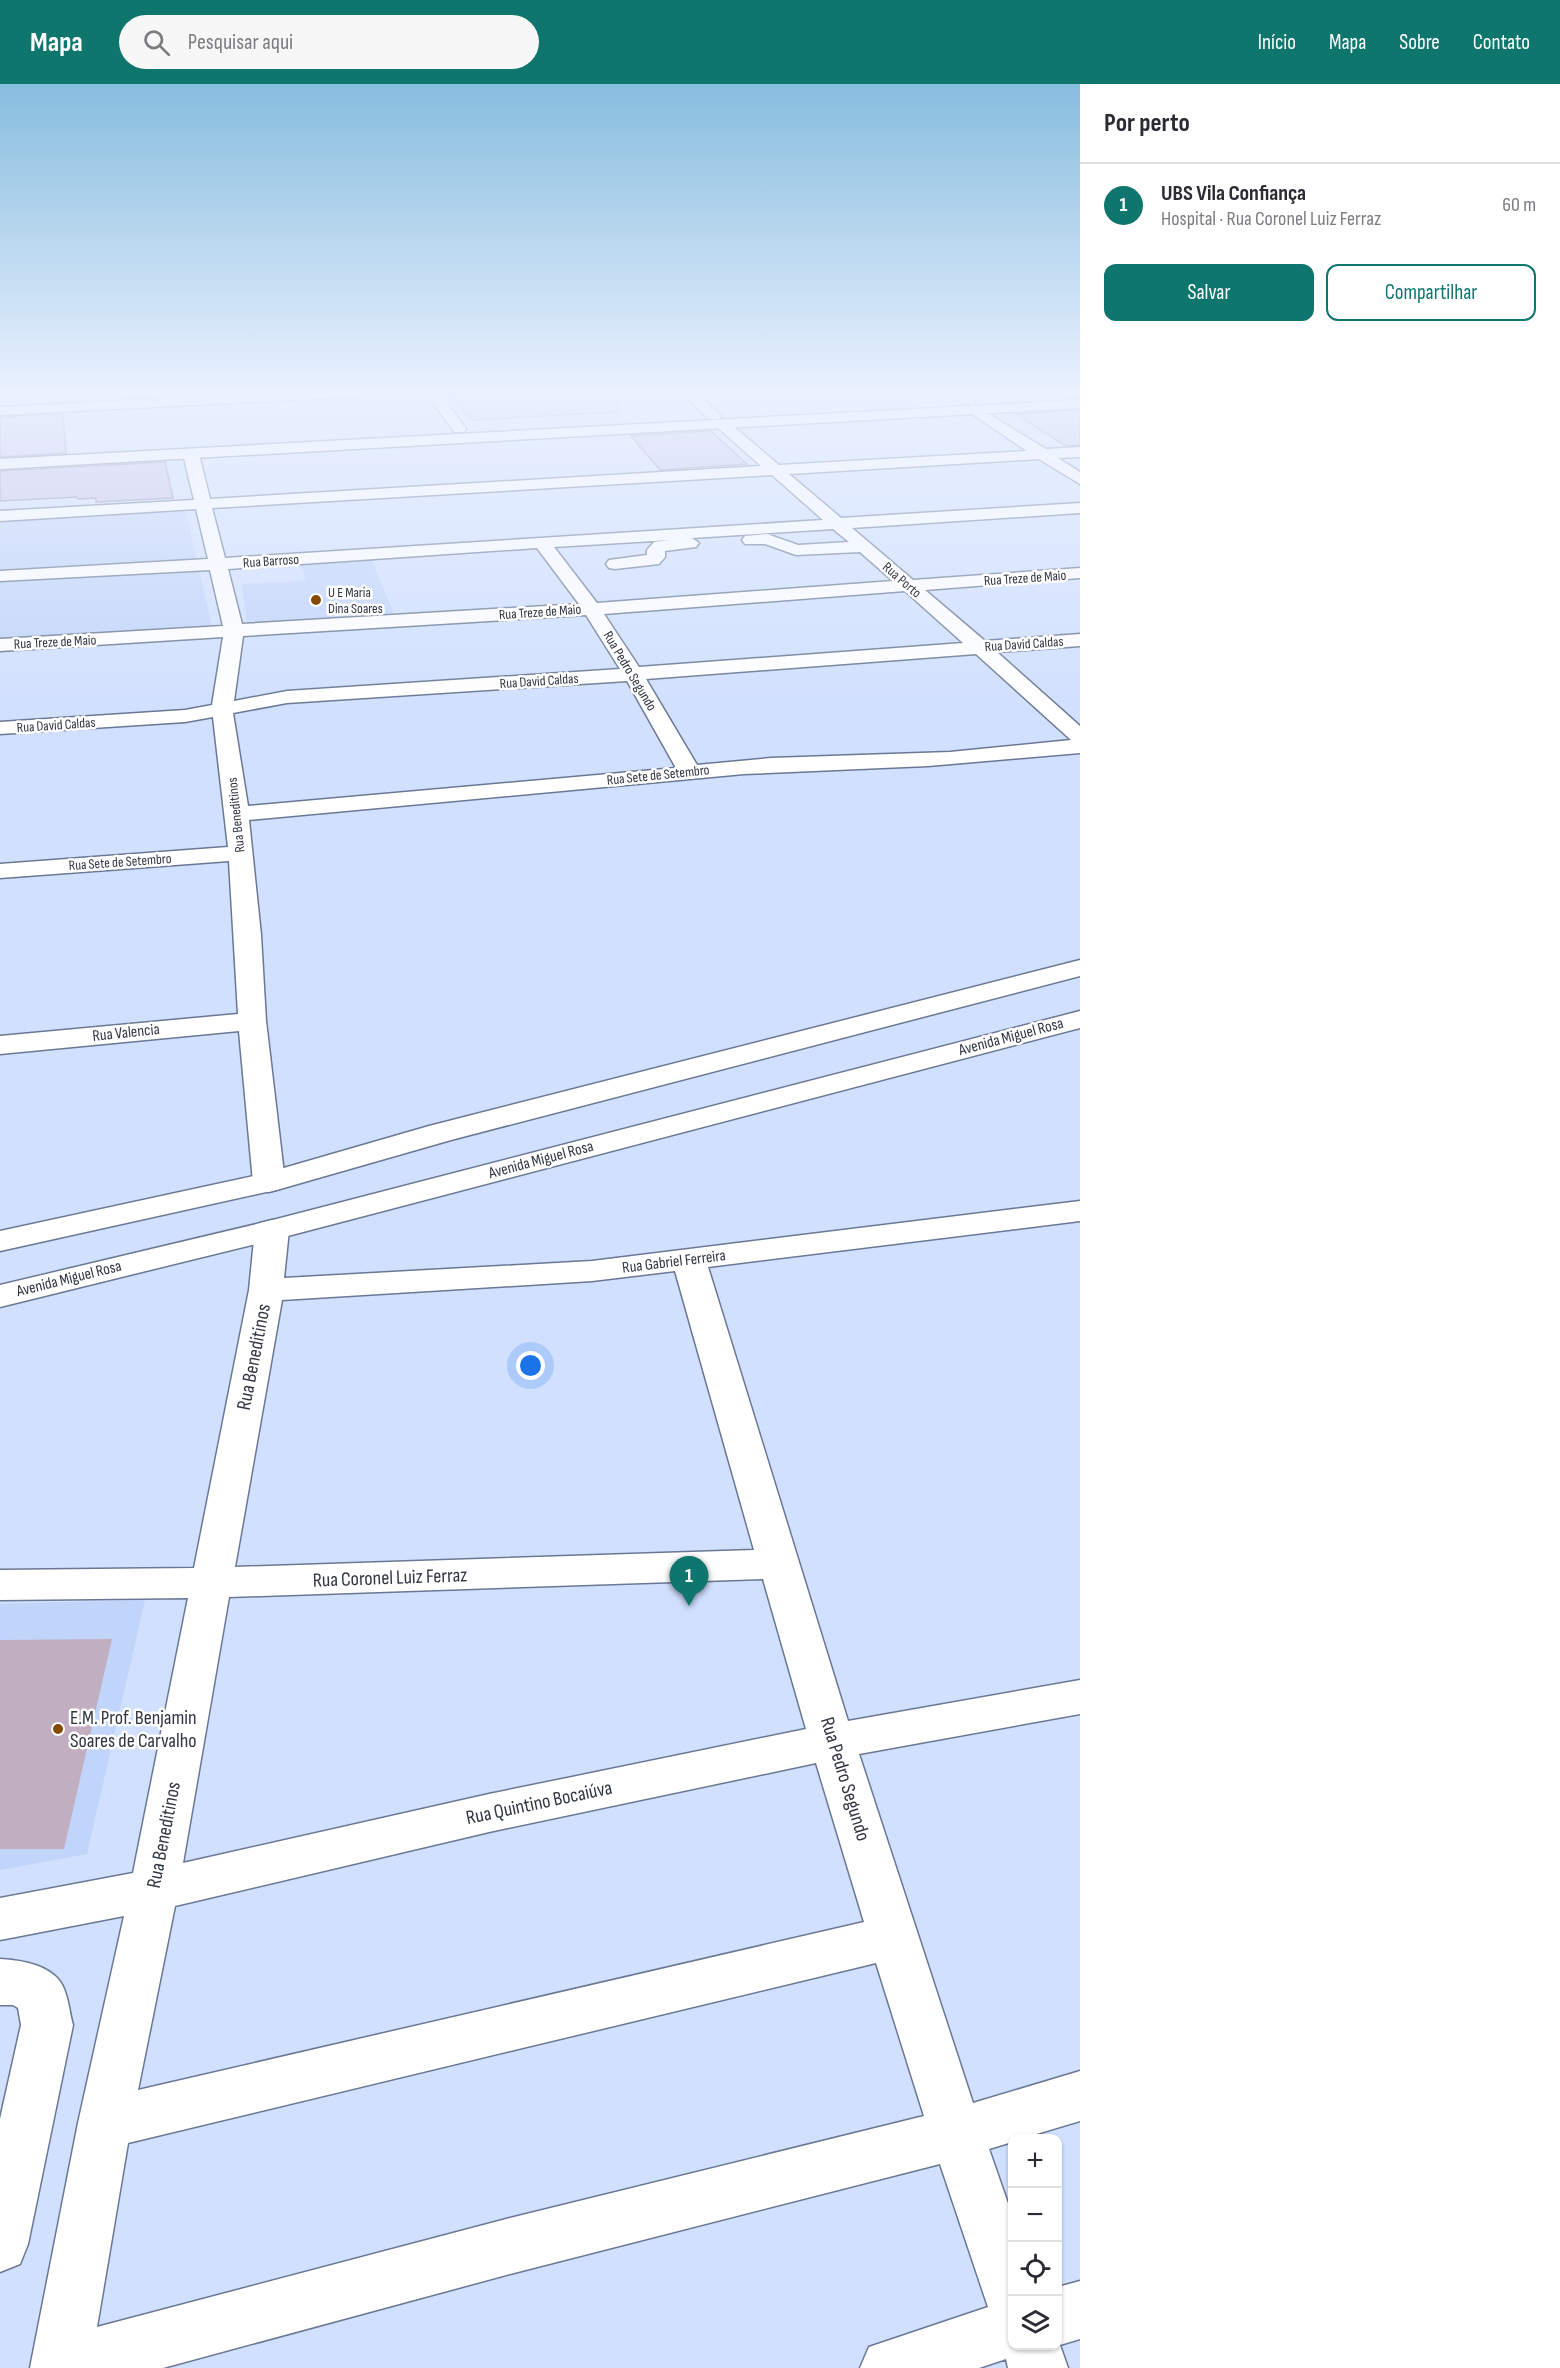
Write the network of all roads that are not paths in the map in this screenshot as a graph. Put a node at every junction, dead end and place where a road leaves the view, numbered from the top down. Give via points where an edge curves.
1 (201, 497) edge
2 (336, 497) edge
3 (806, 497) edge
4 (202, 505) junction
5 (1080, 508) edge
6 (0, 516) edge
7 (836, 523) junction
8 (543, 543) junction
9 (864, 547) junction
10 (218, 564) junction
11 (615, 564) dead end
12 (1080, 573) edge
13 (0, 576) edge
14 (910, 586) junction
15 (592, 609) junction
16 (234, 631) junction
17 (1080, 640) edge
18 (0, 645) edge
19 (981, 648) junction
20 (633, 674) junction
21 (222, 709) junction
22 (0, 728) edge
23 (1080, 737) edge
24 (1080, 746) edge
25 (690, 773) junction
26 (237, 814) junction
27 (240, 853) junction
28 (0, 871) edge
29 (1080, 968) edge
30 (1080, 1019) edge
31 (252, 1020) junction
32 (0, 1046) edge
33 (269, 1182) junction
34 (1080, 1211) edge
35 (272, 1230) junction
36 (0, 1241) edge
37 (689, 1261) junction
38 (266, 1290) junction
39 (0, 1296) edge
40 (779, 1564) junction
41 (211, 1583) junction
42 (0, 1585) edge
43 (1080, 1697) edge
44 (833, 1741) junction
45 (154, 1890) junction
46 (0, 1919) edge
47 (894, 1937) junction
48 (0, 1982) edge
49 (1080, 2096) edge
50 (105, 2123) junction
51 (955, 2134) junction
52 (0, 2244) edge
53 (1008, 2283) edge
54 (1080, 2310) edge
55 (1062, 2315) edge
56 (1008, 2329) edge
57 (1031, 2350) edge
58 (60, 2367) edge
59 (890, 2368) edge
60 (1038, 2368) edge

1 - 4 street, Rua Beneditinos
2 - 4 street
3 - 7 street, Rua Porto
4 - 6 street
4 - 10 street, Rua Beneditinos
5 - 7 street, Rua Barroso
7 - 8 street, Rua Barroso
7 - 9 street, Rua Porto
8 - 10 street, Rua Barroso
8 - 15 street, Rua Pedro Segundo
9 - 11 street via 796,550 778,542 755,539 673,544 660,546 653,560
9 - 14 street, Rua Porto
10 - 13 street, Rua Barroso
10 - 16 street, Rua Beneditinos
12 - 14 street, Rua Treze de Maio
14 - 15 street, Rua Treze de Maio
14 - 19 street, Rua Porto
15 - 16 street, Rua Treze de Maio
15 - 20 street, Rua Pedro Segundo
16 - 18 street, Rua Treze de Maio
16 - 21 street, Rua Beneditinos
17 - 19 street, Rua David Caldas
19 - 20 street, Rua David Caldas
19 - 23 street, Rua Porto
20 - 21 street, Rua David Caldas via 287,697
20 - 25 street, Rua Pedro Segundo
21 - 22 street, Rua David Caldas via 185,716
21 - 26 street, Rua Beneditinos
24 - 25 street, Rua Sete de Setembro via 905,761 735,766
25 - 26 street, Rua Sete de Setembro
26 - 27 street, Rua Beneditinos
27 - 28 street, Rua Sete de Setembro
27 - 31 street, Rua Beneditinos
29 - 33 street via 440,1133
30 - 35 street, Avenida Miguel Rosa
31 - 32 street, Rua Valencia
31 - 33 street, Rua Beneditinos
33 - 36 street
34 - 37 street, Rua Gabriel Ferreira
35 - 38 street, Rua Beneditinos
35 - 39 street, Avenida Miguel Rosa
37 - 38 street, Rua Gabriel Ferreira via 592,1271
37 - 40 street, Rua Pedro Segundo
38 - 41 street, Rua Beneditinos
40 - 41 street, Rua Coronel Luiz Ferraz
40 - 44 street, Rua Pedro Segundo
41 - 42 street, Rua Coronel Luiz Ferraz
41 - 45 street, Rua Beneditinos
43 - 44 street, Rua Quintino Bocaiúva
44 - 45 street, Rua Quintino Bocaiúva via 489,1813
44 - 47 street, Rua Pedro Segundo
45 - 46 street, Rua Quintino Bocaiúva
45 - 50 street, Rua Beneditinos
47 - 50 street
47 - 51 street, Rua Pedro Segundo
48 - 52 street via 21,1983 40,1995 47,2025
49 - 51 street
50 - 58 street, Rua Beneditinos
51 - 53 street, Rua Pedro Segundo
51 - 58 street via 510,2246
54 - 55 street
56 - 59 street
57 - 60 street

